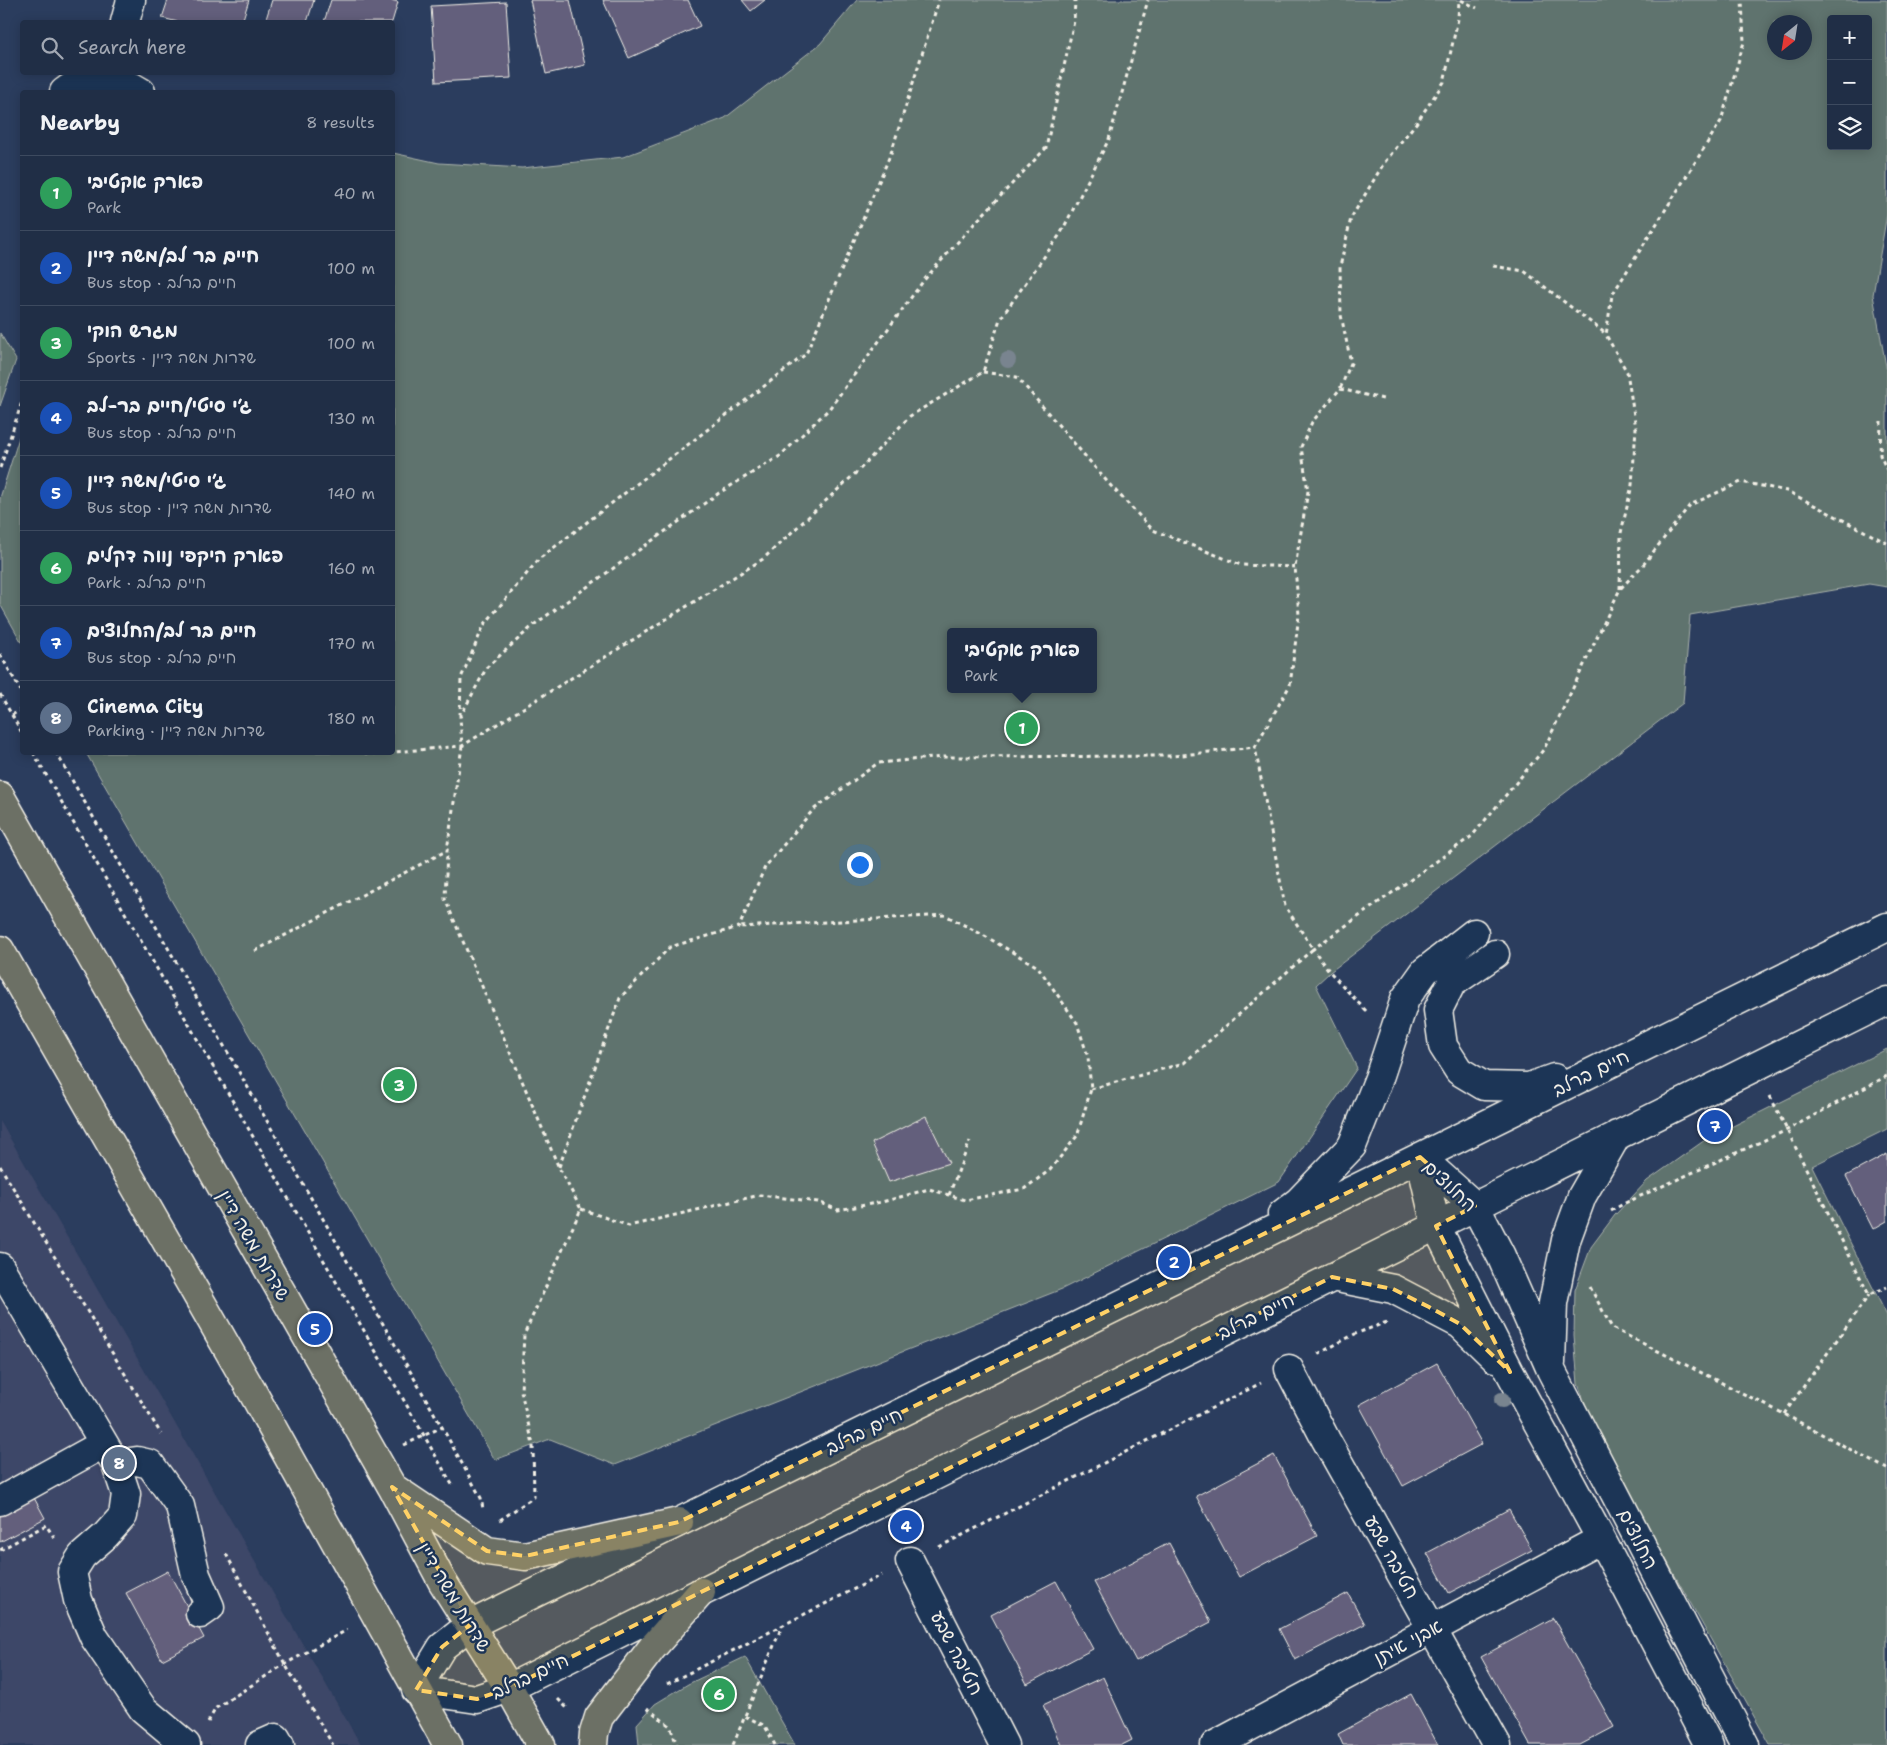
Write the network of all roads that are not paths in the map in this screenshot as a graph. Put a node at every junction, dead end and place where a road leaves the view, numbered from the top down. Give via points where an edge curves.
1 (131, 0) edge
2 (126, 20) edge
3 (109, 75) edge
4 (67, 90) edge
5 (138, 90) edge
6 (0, 796) edge
7 (1887, 927) edge
8 (1474, 933) dead end
9 (0, 950) edge
10 (1495, 954) dead end
11 (1887, 1001) edge
12 (1647, 1045) junction
13 (1617, 1135) junction
14 (1420, 1157) junction
15 (1475, 1206) junction
16 (1436, 1226) junction
17 (1237, 1247) junction
18 (0, 1268) edge
19 (1332, 1277) junction
20 (1289, 1369) road end
21 (1551, 1370) junction
22 (1510, 1372) junction
23 (110, 1454) junction
24 (392, 1487) junction
25 (0, 1501) edge
26 (678, 1522) junction
27 (1601, 1539) junction
28 (910, 1561) road end
29 (701, 1592) junction
30 (200, 1614) dead end
31 (470, 1625) junction
32 (1432, 1630) junction
33 (509, 1688) junction
34 (416, 1690) junction
35 (186, 1745) edge
36 (260, 1745) edge
37 (280, 1745) edge
38 (448, 1745) edge
39 (541, 1745) edge
40 (593, 1745) edge
41 (1004, 1745) edge
42 (1215, 1745) edge
43 (1497, 1745) edge
44 (1709, 1745) edge
45 (1745, 1745) edge

1 - 2 street
3 - 4 street
3 - 5 street
6 - 24 main road, שדרות משה דיין
7 - 12 street, חיים ברלב
8 - 17 street via 1425,971 1405,1000 1352,1146 1299,1201
9 - 34 main road via 253,1393
10 - 12 street via 1451,984 1438,1010 1443,1046 1459,1071 1484,1086 1529,1087
11 - 13 street, חיים ברלב
12 - 14 street, חיים ברלב
13 - 15 street, חיים ברלב
13 - 21 street via 1582,1196 1566,1240 1554,1302
14 - 15 street, החלוצים
14 - 16 street, החלוצים
14 - 17 street, חיים ברלב
15 - 16 street, חיים ברלב
15 - 21 street, החלוצים
16 - 19 street, חיים ברלב
16 - 22 street, החלוצים
17 - 26 street, חיים ברלב
18 - 23 street
19 - 22 street via 1393,1289 1430,1307 1460,1324
19 - 29 street, חיים ברלב
20 - 32 street, חטיבה שבע
21 - 45 street, החלוצים
22 - 27 street, החלוצים
23 - 25 street via 45,1476
23 - 30 street via 150,1464 180,1506 196,1575 210,1607
23 - 35 street via 126,1494 123,1516 82,1556 72,1572 78,1600 94,1637 143,1709
24 - 26 main road via 487,1551 525,1556
24 - 31 main road, שדרות משה דיין via 442,1581
26 - 31 street, חיים ברלב
27 - 32 street, אבני איתן
27 - 44 street, החלוצים
28 - 41 street, חטיבה שבע
29 - 33 street, חיים ברלב
29 - 40 main road via 652,1648 599,1717
31 - 33 main road, שדרות משה דיין
31 - 34 street, חיים ברלב via 442,1647
32 - 42 street, אבני איתן
32 - 43 street, חטיבה שבע
33 - 34 street, חיים ברלב via 477,1699
33 - 39 main road, שדרות משה דיין
34 - 38 main road
36 - 37 street via 276,1738

